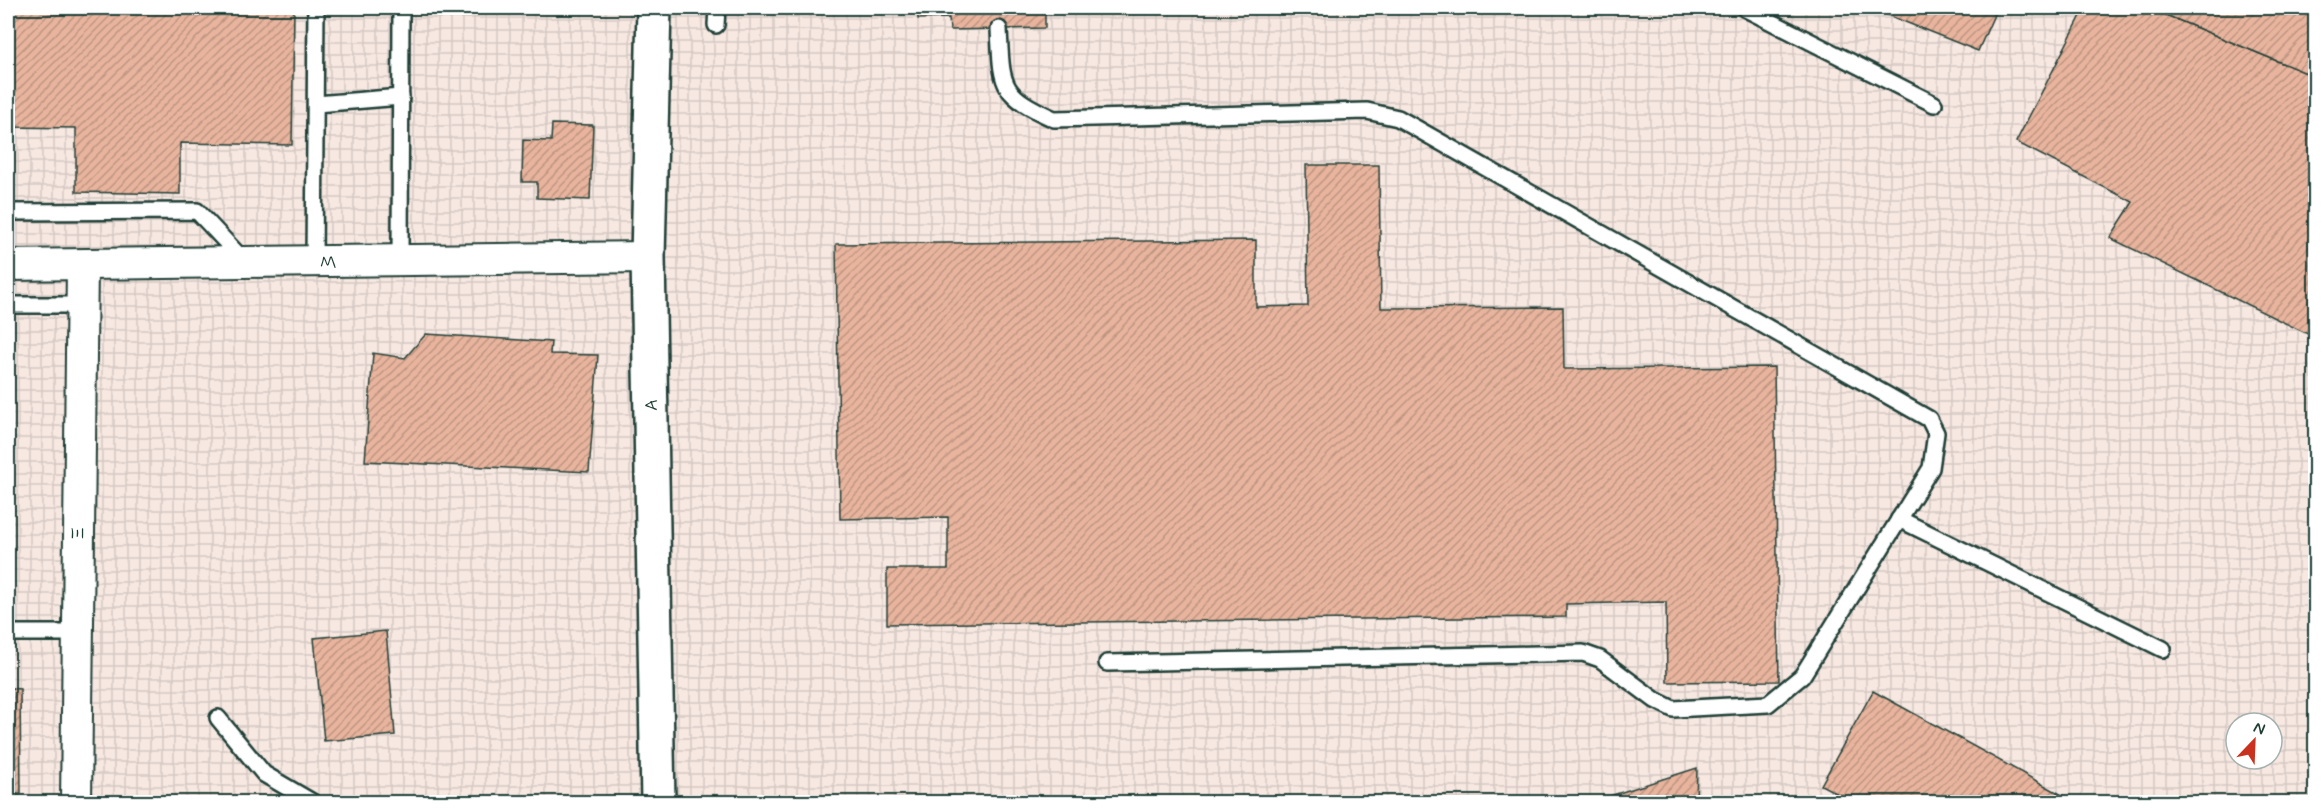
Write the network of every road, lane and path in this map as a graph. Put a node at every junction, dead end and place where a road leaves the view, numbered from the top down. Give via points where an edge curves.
1 (316, 8) edge
2 (401, 8) edge
3 (654, 8) edge
4 (717, 8) edge
5 (1744, 8) edge
6 (716, 24) dead end
7 (999, 29) dead end
8 (401, 97) junction
9 (316, 104) junction
10 (1934, 104) dead end
11 (8, 212) edge
12 (648, 257) junction
13 (400, 261) junction
14 (246, 262) junction
15 (314, 262) junction
16 (8, 265) edge
17 (82, 265) junction
18 (81, 304) junction
19 (8, 305) edge
20 (1899, 519) junction
21 (8, 633) edge
22 (76, 633) junction
23 (2163, 649) dead end
24 (1107, 663) dead end
25 (218, 718) dead end
26 (76, 802) edge
27 (312, 802) edge
28 (658, 802) edge

1 - 9 lane
2 - 8 lane
3 - 12 street, Α
4 - 6 lane
5 - 10 lane
7 - 20 lane via 1002,79 1022,105 1054,119 1367,111 1398,118 1929,419 1936,433 1930,468
8 - 9 lane
8 - 13 lane
9 - 15 lane
11 - 14 lane via 197,211
12 - 13 street, Μ
12 - 28 street, Α
13 - 15 street, Μ
14 - 15 street, Μ
14 - 17 street, Μ
16 - 17 street, Μ
17 - 18 street, Ξ
18 - 19 lane
18 - 22 street, Ξ
20 - 23 lane
20 - 24 lane via 1802,676 1768,704 1673,709 1600,659 1583,653
21 - 22 lane
22 - 26 street, Ξ
25 - 27 lane via 264,774

